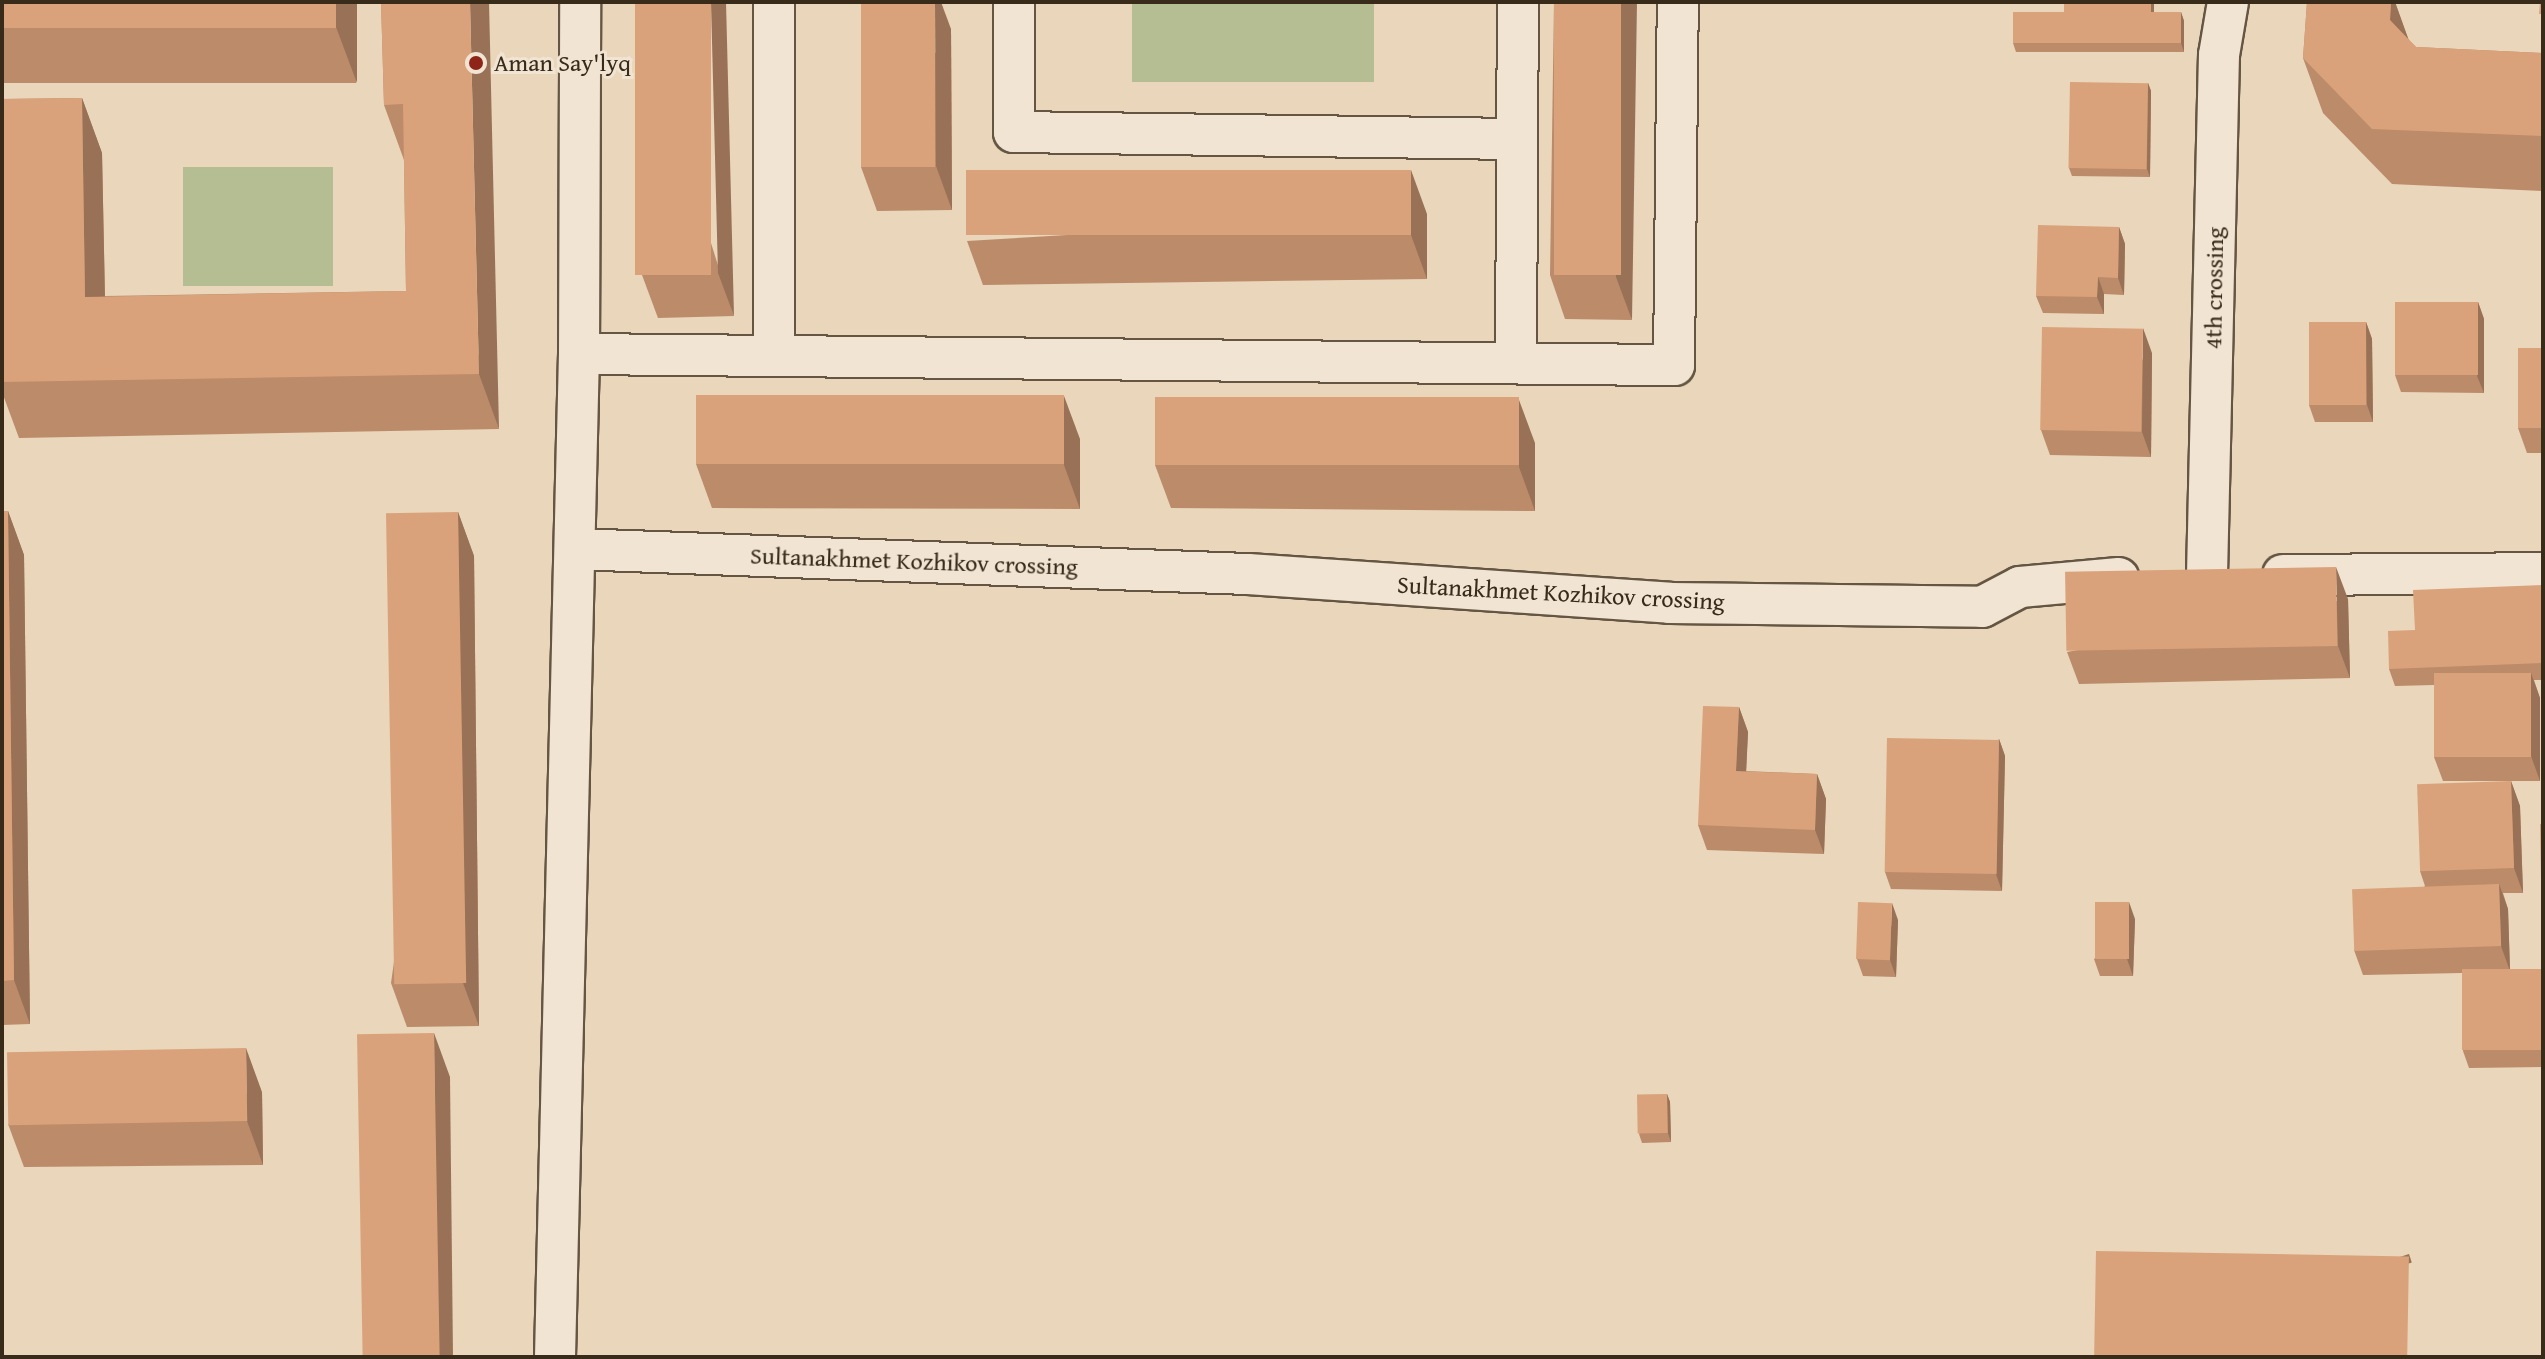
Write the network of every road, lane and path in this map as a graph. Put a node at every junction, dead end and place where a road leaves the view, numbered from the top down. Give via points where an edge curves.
1 (580, 2) edge
2 (774, 2) edge
3 (1014, 2) edge
4 (1518, 2) edge
5 (1678, 2) edge
6 (2228, 2) edge
7 (1514, 139) junction
8 (579, 354) junction
9 (774, 356) junction
10 (1516, 361) junction
11 (575, 549) junction
12 (2543, 573) edge
13 (2207, 575) junction
14 (555, 1357) edge

1 - 8 street
2 - 9 street
3 - 7 street via 1014,132
4 - 7 street
5 - 10 street via 1674,365
6 - 13 street, 4th crossing via 2219,55
7 - 10 street
8 - 9 street
8 - 11 street
9 - 10 street
11 - 13 street, Sultanakhmet Kozhikov crossing via 1248,574 1670,603 1982,607 2020,587 2057,580
11 - 14 street
12 - 13 street, Sultanakhmet Kozhikov crossing

